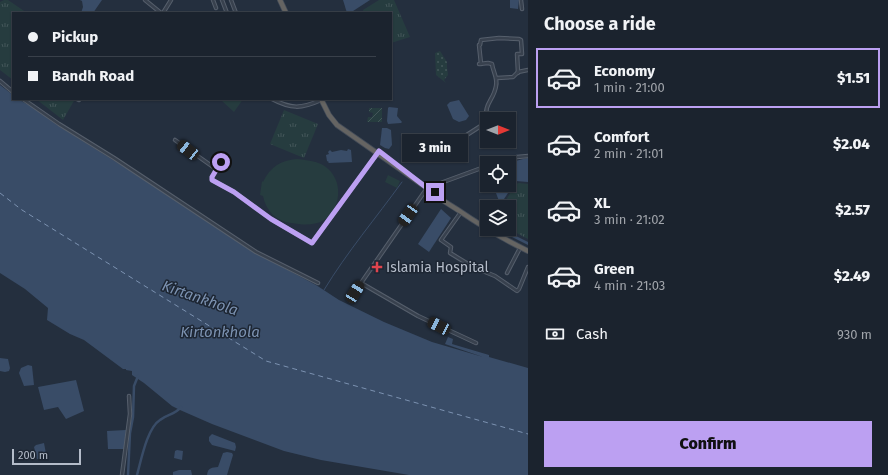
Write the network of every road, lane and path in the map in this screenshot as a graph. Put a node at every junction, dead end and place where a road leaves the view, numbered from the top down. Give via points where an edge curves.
1 (145, 0) edge
2 (171, 0) edge
3 (213, 0) edge
4 (222, 0) edge
5 (231, 0) edge
6 (521, 0) edge
7 (216, 8) dead end
8 (522, 9) dead end
9 (161, 12) edge
10 (163, 12) edge
11 (227, 12) edge
12 (236, 12) edge
13 (528, 70) edge
14 (518, 72) junction
15 (497, 78) junction
16 (0, 81) edge
17 (12, 91) edge
18 (24, 100) edge
19 (274, 100) edge
20 (320, 100) edge
21 (324, 100) edge
22 (486, 112) edge
23 (480, 126) edge
24 (175, 140) dead end
25 (459, 142) dead end
26 (378, 152) junction
27 (528, 156) edge
28 (516, 158) edge
29 (221, 162) dead end
30 (216, 169) junction
31 (480, 169) edge
32 (427, 188) junction
33 (461, 212) junction
34 (480, 222) edge
35 (506, 236) edge
36 (520, 247) junction
37 (528, 247) edge
38 (528, 251) edge
39 (528, 267) edge
40 (507, 273) dead end
41 (361, 282) junction
42 (318, 283) dead end
43 (350, 300) dead end
44 (476, 343) dead end
45 (129, 396) dead end
46 (122, 475) edge

1 - 9 street
2 - 10 street
3 - 7 street
4 - 11 street
5 - 12 street
6 - 8 street
13 - 14 street
14 - 15 street via 513,77
14 - 15 street via 517,54 522,54 522,40 480,40 480,64 492,64
15 - 22 street via 496,88
16 - 17 street
18 - 42 street via 256,252
19 - 20 street via 292,107
21 - 26 highway via 336,121
23 - 25 street
24 - 30 street
26 - 30 street via 312,243 212,180
26 - 32 highway
27 - 28 street
29 - 30 street
31 - 32 street
32 - 33 highway
32 - 34 highway
32 - 41 street
33 - 36 highway via 489,231
33 - 39 street via 441,240 451,247 450,252 517,291
35 - 37 highway
36 - 38 highway
36 - 40 street
41 - 43 street
41 - 44 street via 418,316
45 - 46 street via 130,414

